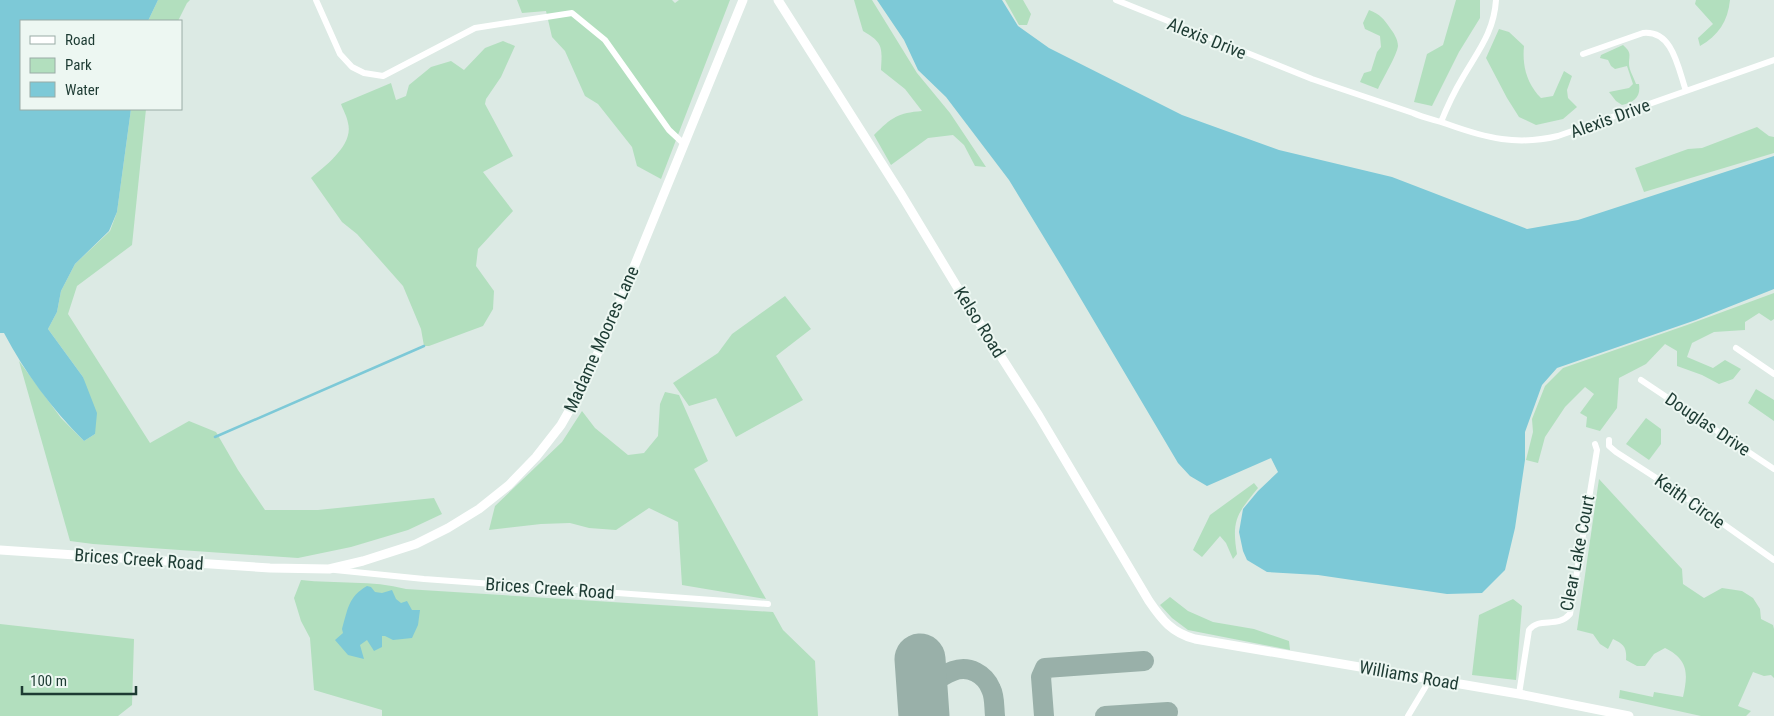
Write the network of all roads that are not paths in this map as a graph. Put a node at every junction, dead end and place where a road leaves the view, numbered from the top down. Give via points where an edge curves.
1 (316, 0) edge
2 (743, 0) edge
3 (778, 0) edge
4 (1116, 0) edge
5 (1496, 0) edge
6 (1583, 54) dead end
7 (1774, 60) edge
8 (1686, 91) junction
9 (1442, 122) junction
10 (684, 144) junction
11 (1736, 348) dead end
12 (1774, 374) edge
13 (1641, 380) dead end
14 (1609, 440) dead end
15 (1595, 444) dead end
16 (1774, 468) edge
17 (0, 550) edge
18 (1774, 560) edge
19 (332, 568) junction
20 (307, 569) joint
21 (768, 604) dead end
22 (1188, 637) joint
23 (1428, 678) junction
24 (1519, 694) junction
25 (1408, 716) edge
26 (1630, 716) edge

1 - 10 street via 340,54 352,67 383,76 475,28 572,13 605,40 669,130
2 - 10 street, Madame Moores Lane
3 - 22 street, Kelso Road via 1039,416 1159,616 1172,630
4 - 9 street, Alexis Drive via 1312,79
5 - 9 street via 1488,35 1452,97
6 - 8 street via 1652,32 1670,45
7 - 8 street, Alexis Drive
8 - 9 street, Alexis Drive via 1558,136 1532,141 1495,138
10 - 19 street, Madame Moores Lane via 607,333 581,390 549,441 501,491 448,528 416,544
11 - 12 street
13 - 16 street, Douglas Drive
14 - 18 street, Keith Circle via 1609,446 1616,452
15 - 24 street, Clear Lake Court via 1597,450 1570,614 1558,622 1533,625 1529,630
17 - 20 street, Brices Creek Road
19 - 20 street, Madame Moores Lane
19 - 21 street, Brices Creek Road via 424,579
22 - 23 street, Williams Road
23 - 24 street, Williams Road
23 - 25 street
24 - 26 street, Williams Road

